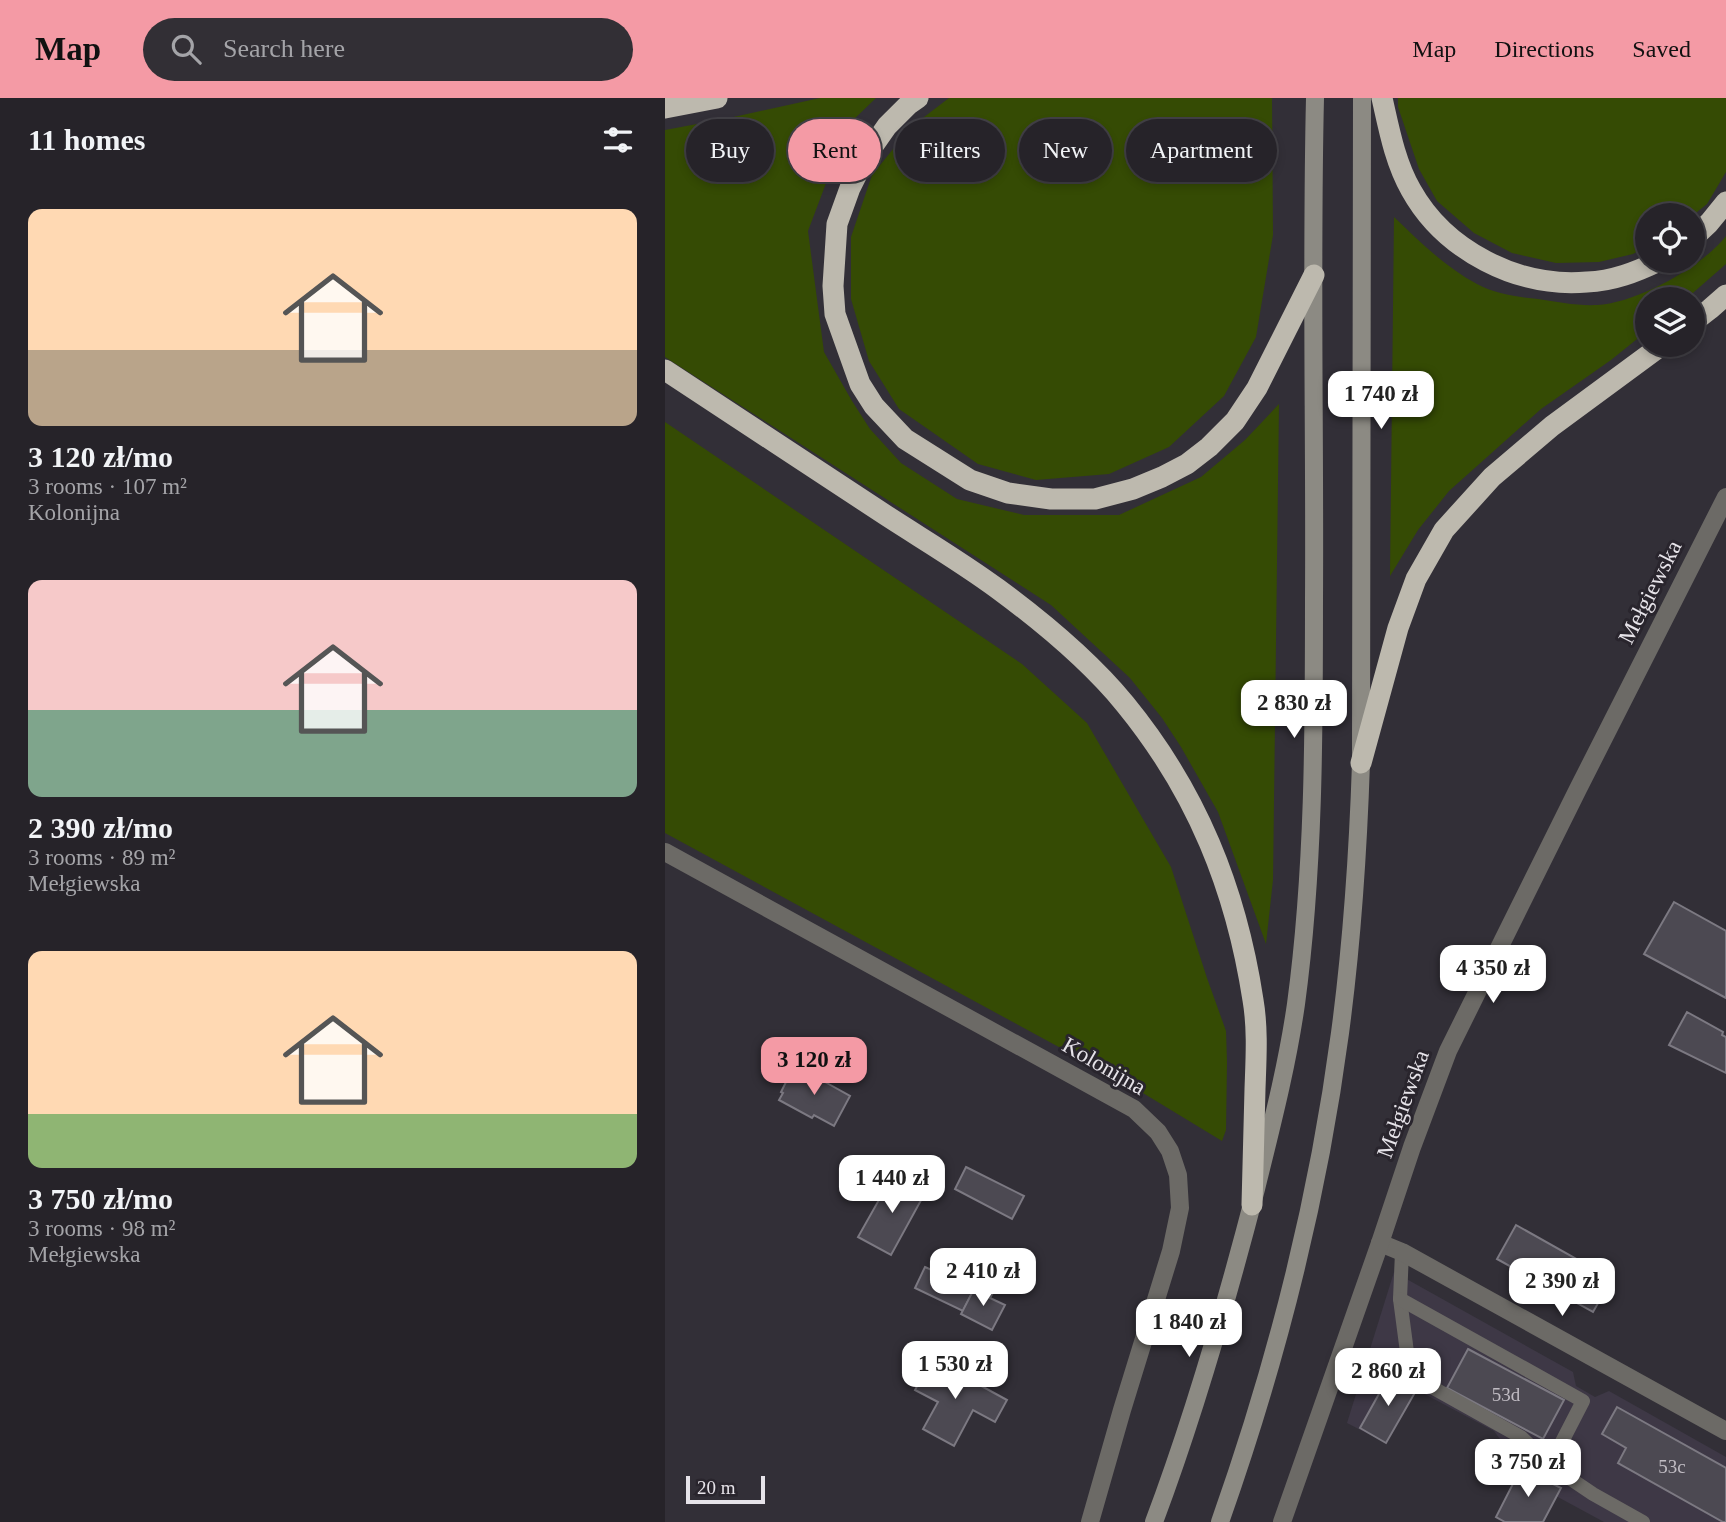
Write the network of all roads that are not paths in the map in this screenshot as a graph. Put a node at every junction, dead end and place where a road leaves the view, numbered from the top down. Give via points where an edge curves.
1 (717, 98) edge
2 (918, 98) edge
3 (1315, 98) edge
4 (1362, 98) edge
5 (1382, 98) edge
6 (665, 108) edge
7 (1726, 202) edge
8 (1705, 227) edge
9 (1635, 272) edge
10 (1314, 275) junction
11 (1726, 295) edge
12 (1705, 313) edge
13 (1646, 357) edge
14 (665, 370) edge
15 (1726, 497) edge
16 (1361, 762) junction
17 (665, 852) edge
18 (1251, 1205) junction
19 (1380, 1244) junction
20 (1402, 1252) junction
21 (1400, 1299) junction
22 (1726, 1431) edge
23 (1550, 1465) junction
24 (1090, 1522) edge
25 (1154, 1522) edge
26 (1220, 1522) edge
27 (1282, 1522) edge
28 (1643, 1522) edge

1 - 6 highway
2 - 10 highway via 887,126 850,188 838,224 835,314 860,384 874,406 905,439 969,480 1008,493 1095,499 1133,489 1187,464 1235,421
3 - 10 main road
4 - 16 main road
5 - 9 highway via 1395,151 1412,191 1432,219 1468,251 1524,276 1573,283
7 - 8 highway
10 - 18 main road via 1310,854 1291,1029
11 - 12 highway
13 - 16 highway via 1492,477 1444,530 1416,579 1402,616
14 - 18 highway via 997,588 1087,664 1156,744 1204,830 1240,934 1254,1003 1256,1052
15 - 19 street, Mełgiewska via 1448,1051
16 - 26 main road via 1348,962 1325,1129 1286,1310
17 - 24 street, Kolonijna via 1134,1109 1158,1132 1178,1175 1180,1208
18 - 25 main road via 1197,1397
19 - 20 street
19 - 27 street, Mełgiewska
20 - 21 lane
20 - 22 street
21 - 23 lane via 1410,1375 1521,1437
21 - 23 lane via 1583,1401
23 - 28 lane

